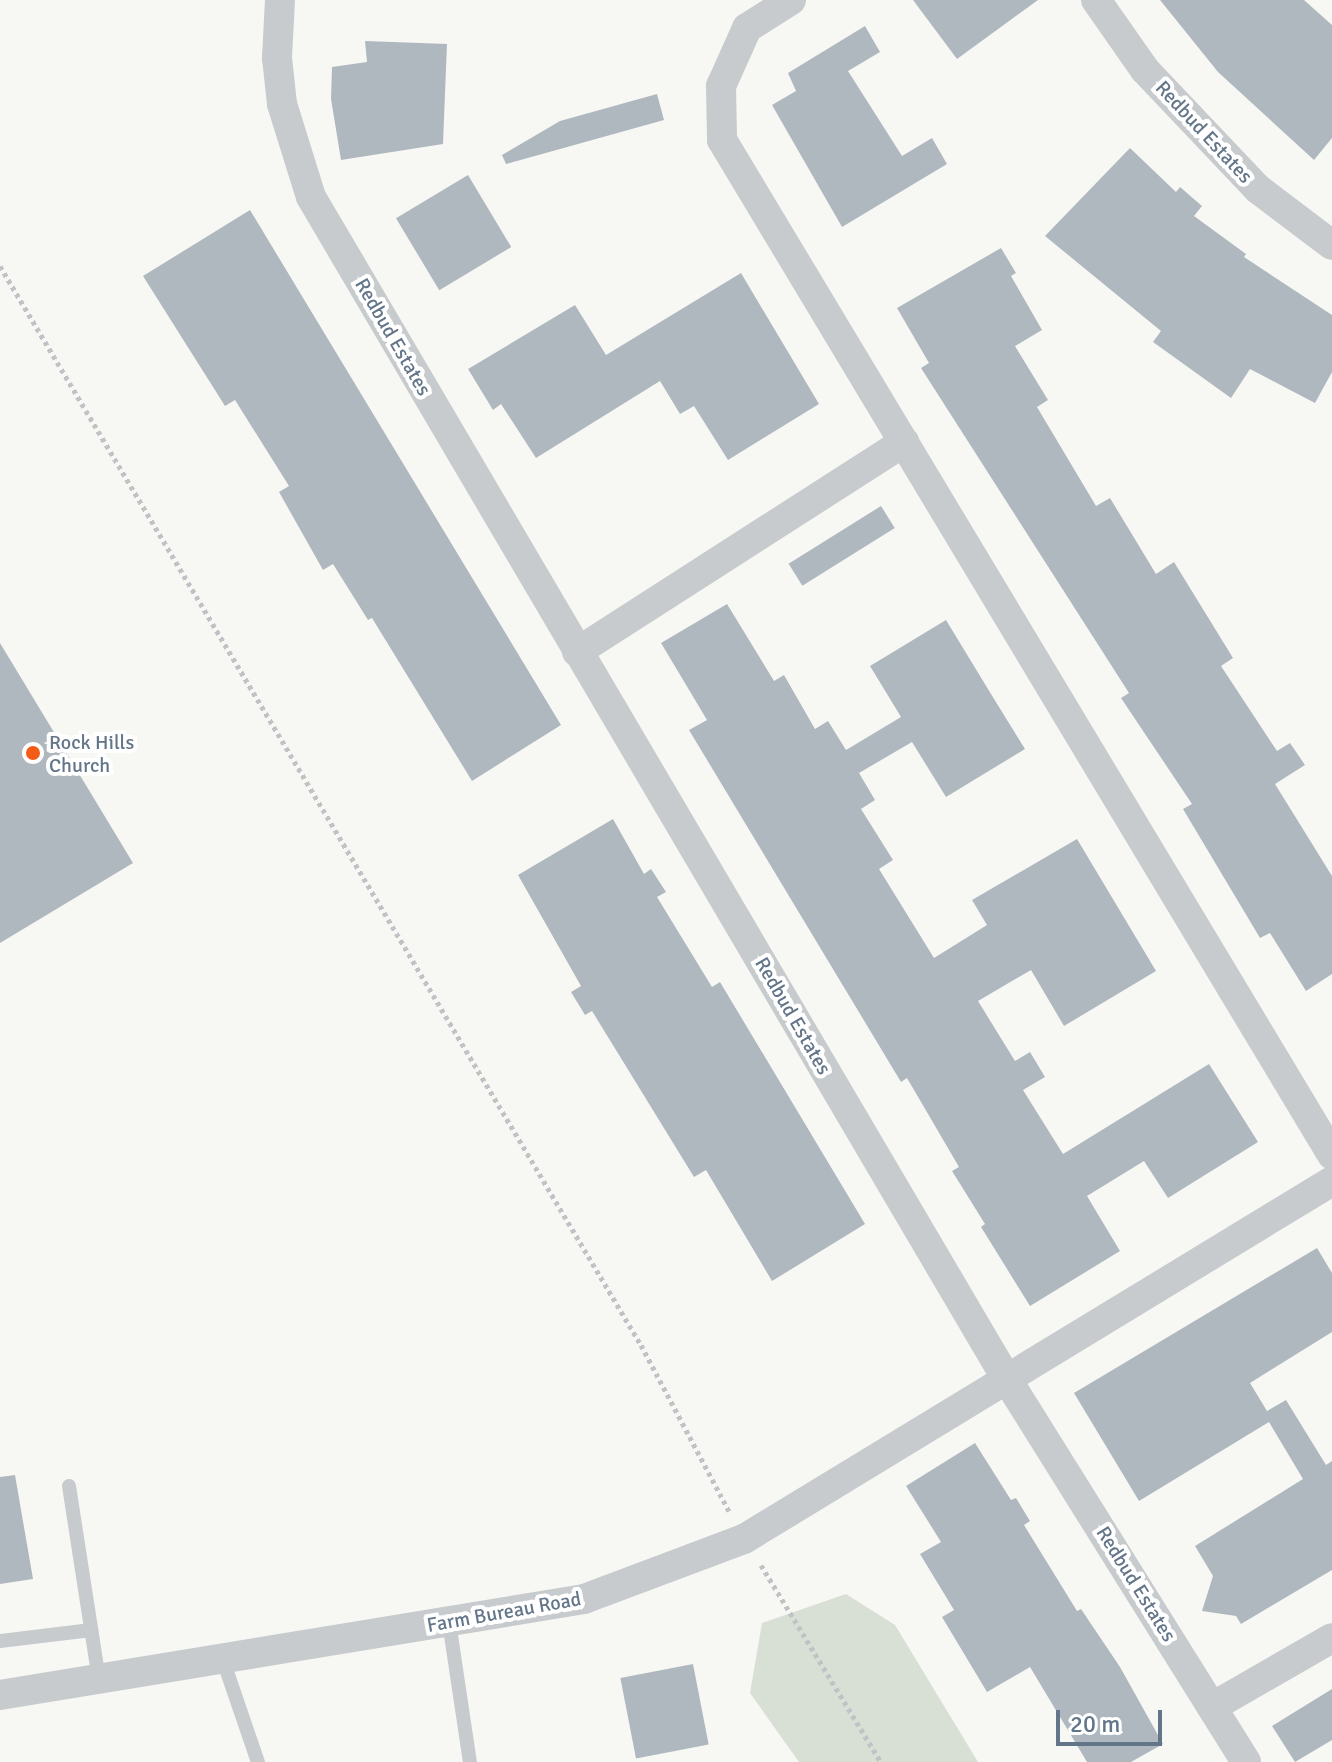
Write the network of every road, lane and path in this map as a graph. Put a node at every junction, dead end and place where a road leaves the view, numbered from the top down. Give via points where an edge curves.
1 (280, 0) edge
2 (791, 0) edge
3 (1096, 0) edge
4 (1332, 245) edge
5 (0, 266) edge
6 (904, 442) junction
7 (577, 652) junction
8 (1332, 1155) edge
9 (1332, 1181) edge
10 (1008, 1381) junction
11 (69, 1486) dead end
12 (744, 1539) junction
13 (449, 1622) junction
14 (91, 1630) junction
15 (1332, 1638) edge
16 (0, 1641) edge
17 (223, 1660) junction
18 (99, 1679) junction
19 (0, 1695) edge
20 (1212, 1707) junction
21 (258, 1762) edge
22 (470, 1762) edge
23 (881, 1762) edge
24 (1246, 1762) edge

1 - 7 street, Redbud Estates via 277,58 282,104 311,197
2 - 6 street via 747,28 721,86 722,140
3 - 4 street, Redbud Estates via 1145,70 1258,189
5 - 12 path via 641,1345
6 - 7 street
6 - 8 street
7 - 10 street, Redbud Estates
9 - 10 street
10 - 12 street, Farm Bureau Road
10 - 20 street, Redbud Estates
11 - 14 lane
12 - 13 street, Farm Bureau Road via 584,1599
12 - 23 path
13 - 17 street, Farm Bureau Road
13 - 22 lane
14 - 16 lane
14 - 18 lane
15 - 20 street
17 - 18 street, Farm Bureau Road
17 - 21 lane
18 - 19 street, Farm Bureau Road
20 - 24 street, Redbud Estates

